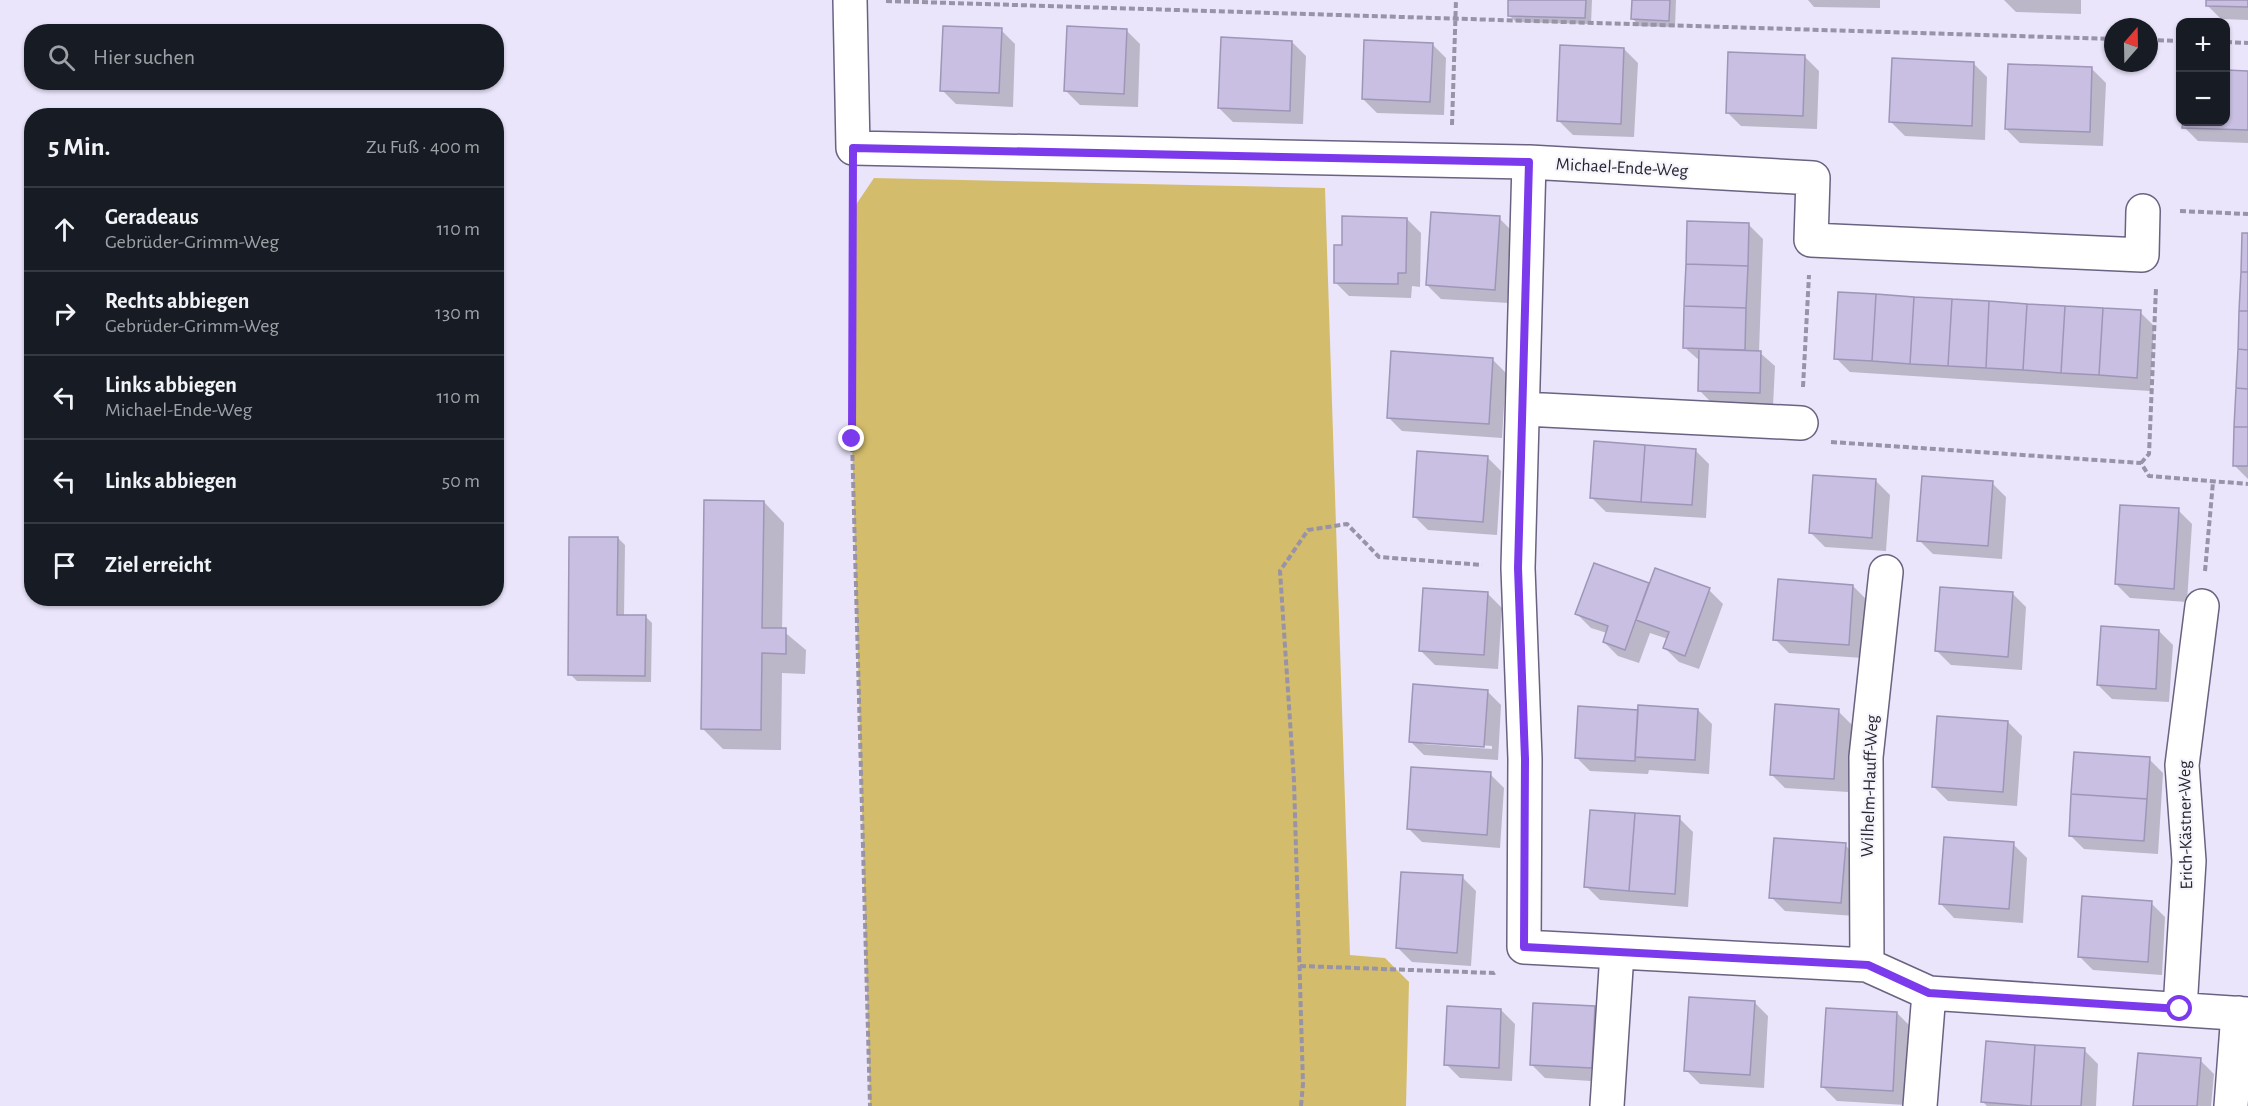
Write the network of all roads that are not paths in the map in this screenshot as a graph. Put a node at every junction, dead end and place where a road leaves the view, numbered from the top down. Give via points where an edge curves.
1 (850, 0) edge
2 (1529, 162) junction
3 (2143, 211) road end
4 (1523, 409) junction
5 (1801, 423) road end
6 (1886, 572) dead end
7 (2202, 606) road end
8 (1617, 953) junction
9 (1868, 965) junction
10 (1929, 993) junction
11 (2180, 1009) junction
12 (2243, 1013) edge
13 (1607, 1106) edge
14 (1920, 1106) edge
15 (2231, 1106) edge

1 - 2 street, Michael-Ende-Weg via 853,148
2 - 3 street, Michael-Ende-Weg via 1813,178 1811,240 2142,255
2 - 4 street
4 - 5 street
4 - 8 street via 1518,568 1525,759 1524,947
6 - 9 street, Wilhelm-Hauff-Weg via 1866,757
7 - 11 street, Erich-Kästner-Weg via 2182,765 2189,861
8 - 9 street
8 - 13 street
9 - 10 street
10 - 11 street
10 - 14 street
11 - 12 street
12 - 15 street

